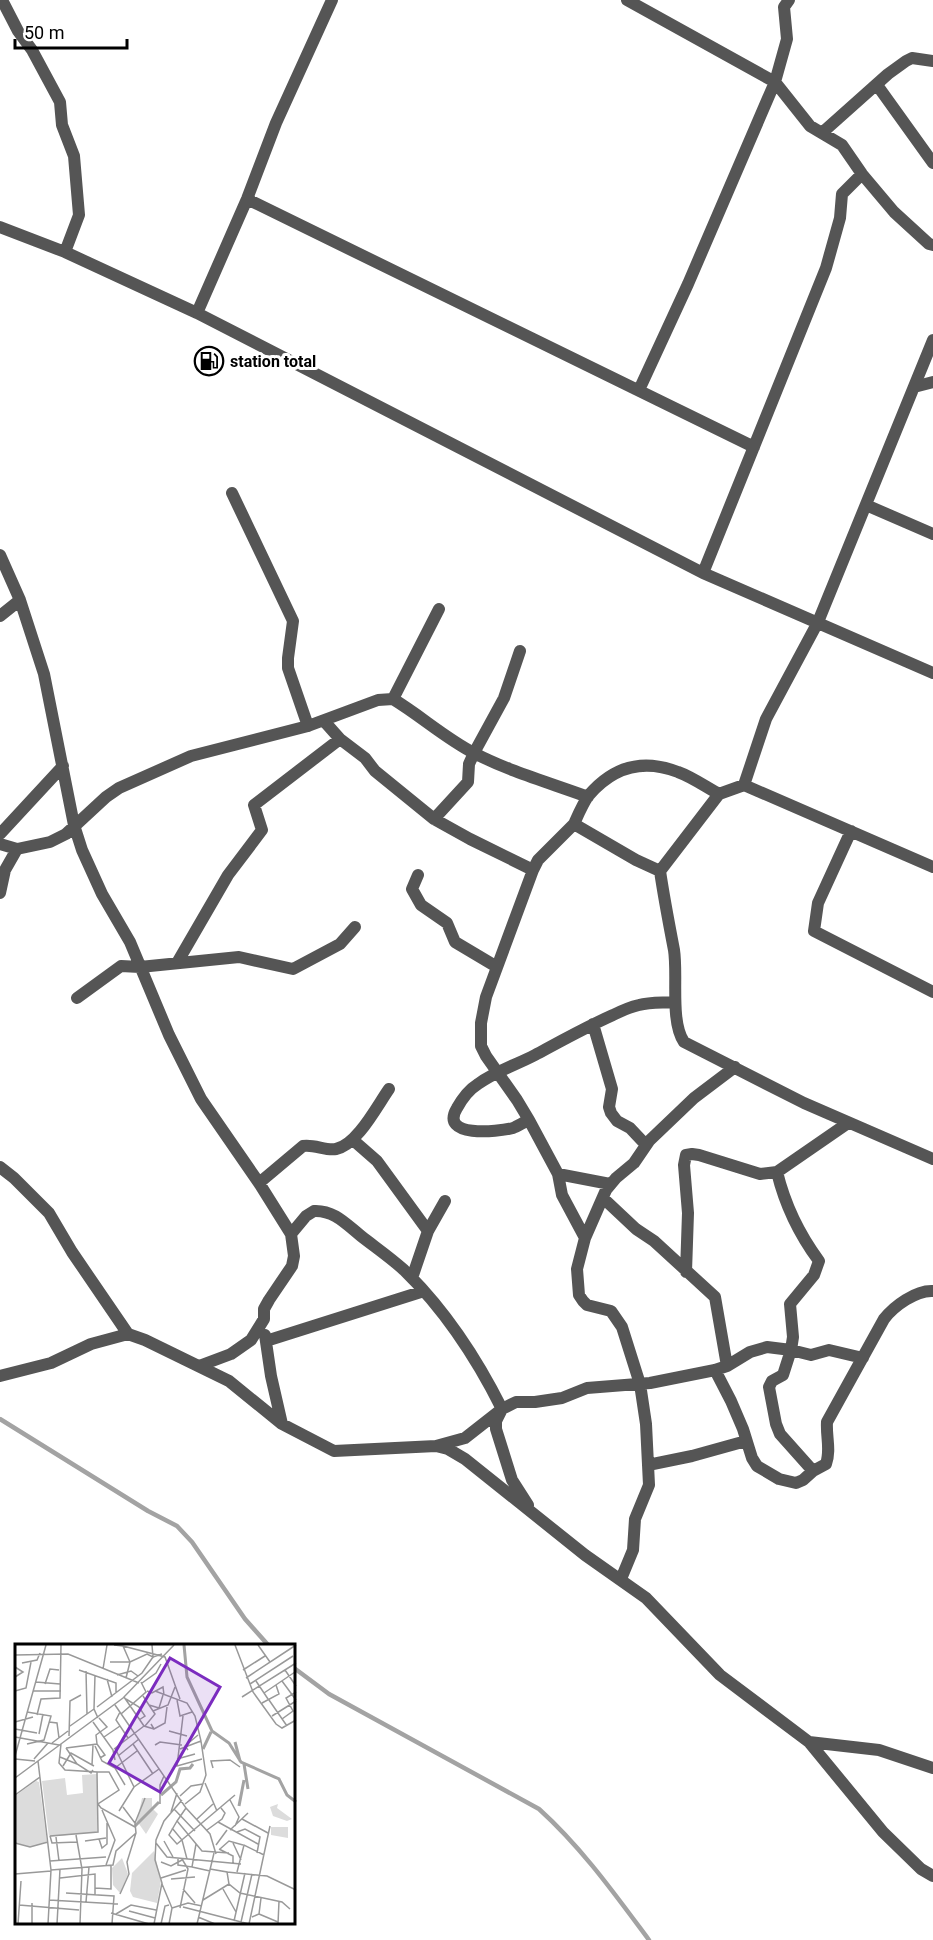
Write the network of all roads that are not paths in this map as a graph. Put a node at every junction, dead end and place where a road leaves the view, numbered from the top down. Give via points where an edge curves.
1 (2, 0) edge
2 (332, 0) edge
3 (627, 0) edge
4 (789, 0) edge
5 (933, 61) edge
6 (775, 82) junction
7 (877, 85) junction
8 (823, 132) junction
9 (933, 164) edge
10 (862, 174) junction
11 (247, 199) junction
12 (0, 227) edge
13 (933, 245) edge
14 (65, 252) junction
15 (197, 314) junction
16 (933, 340) edge
17 (933, 382) edge
18 (914, 387) junction
19 (639, 390) junction
20 (754, 447) junction
21 (232, 494) dead end
22 (866, 505) junction
23 (933, 534) edge
24 (0, 555) edge
25 (703, 573) junction
26 (21, 600) junction
27 (439, 609) dead end
28 (0, 616) edge
29 (818, 622) junction
30 (520, 651) dead end
31 (933, 673) edge
32 (393, 699) junction
33 (324, 721) junction
34 (308, 726) junction
35 (340, 739) junction
36 (474, 753) junction
37 (63, 766) junction
38 (744, 784) junction
39 (719, 794) junction
40 (588, 797) junction
41 (434, 819) junction
42 (574, 824) junction
43 (74, 825) junction
44 (851, 831) junction
45 (0, 834) edge
46 (0, 844) edge
47 (17, 849) junction
48 (933, 867) edge
49 (533, 870) junction
50 (660, 871) junction
51 (418, 875) dead end
52 (0, 892) edge
53 (355, 927) dead end
54 (177, 963) junction
55 (140, 967) junction
56 (497, 967) junction
57 (933, 992) edge
58 (77, 998) dead end
59 (675, 1002) junction
60 (593, 1024) junction
61 (735, 1067) junction
62 (497, 1071) junction
63 (389, 1089) dead end
64 (529, 1120) junction
65 (848, 1123) junction
66 (353, 1140) junction
67 (646, 1145) junction
68 (933, 1159) edge
69 (0, 1167) edge
70 (777, 1172) junction
71 (558, 1174) junction
72 (259, 1183) junction
73 (610, 1184) junction
74 (603, 1198) junction
75 (445, 1201) dead end
76 (428, 1231) junction
77 (291, 1234) junction
78 (585, 1238) junction
79 (686, 1272) junction
80 (412, 1278) junction
81 (424, 1290) junction
82 (933, 1292) edge
83 (264, 1319) junction
84 (128, 1334) junction
85 (266, 1341) junction
86 (791, 1350) junction
87 (863, 1359) junction
88 (199, 1366) junction
89 (727, 1366) junction
90 (715, 1370) junction
91 (0, 1376) edge
92 (640, 1384) junction
93 (502, 1409) junction
94 (282, 1424) junction
95 (746, 1441) junction
96 (436, 1446) junction
97 (648, 1465) junction
98 (813, 1471) junction
99 (534, 1514) junction
100 (621, 1579) junction
101 (809, 1742) junction
102 (933, 1768) edge
103 (933, 1876) edge

1 - 14 street via 60,102 65,136 74,156 79,215
2 - 11 street via 276,123
3 - 6 street
4 - 6 street via 784,7 787,39
5 - 7 street via 912,58
6 - 8 street via 810,126
6 - 19 street
7 - 8 street
7 - 9 street
8 - 10 street via 842,145
10 - 13 street via 894,212
10 - 20 street via 842,194 840,218 826,268
11 - 15 street
11 - 19 street
12 - 14 street
14 - 15 street
15 - 25 street
16 - 18 street
17 - 18 street
18 - 22 street
19 - 20 street
20 - 25 street
21 - 34 street via 293,621 288,668
22 - 23 street
22 - 29 street
24 - 26 street
25 - 29 street
26 - 28 street
26 - 37 street via 49,691
27 - 32 street
29 - 31 street
29 - 38 street via 766,719
30 - 36 street via 504,698
32 - 33 street via 378,700
32 - 36 street
33 - 34 street
33 - 35 street
34 - 43 street via 191,756 118,788
35 - 41 street
35 - 54 street via 254,805 262,830 228,875
36 - 40 street
36 - 41 street via 468,782
37 - 43 street
37 - 45 street
38 - 39 street
38 - 44 street
39 - 40 street via 677,772 637,765 604,781
39 - 50 street
40 - 42 street
41 - 49 street
42 - 49 street
42 - 50 street
43 - 47 street via 50,842
43 - 55 street via 102,894
44 - 48 street
44 - 57 street via 818,903 814,931
46 - 47 street
47 - 52 street via 5,870
49 - 56 street
50 - 59 street via 674,952
51 - 56 street via 412,889 421,905 447,922 455,942
53 - 54 street via 340,944 293,969 239,957
54 - 55 street
55 - 58 street via 121,966
55 - 72 street via 201,1099
56 - 62 street via 481,1023 481,1046
59 - 60 street via 638,1005
59 - 61 street via 684,1042
60 - 62 street
60 - 67 street via 612,1089 610,1113
61 - 65 street
61 - 67 street via 694,1098
62 - 64 street
62 - 64 street via 465,1096 452,1118 454,1124 469,1131 498,1131
63 - 66 street
64 - 71 street
65 - 68 street
65 - 70 street
66 - 72 street via 334,1149 303,1146
66 - 76 street via 377,1161
67 - 73 street via 634,1163
69 - 84 street via 49,1213
70 - 79 street via 760,1174 699,1155 686,1155
70 - 86 street via 795,1222 819,1261 814,1275 790,1304
71 - 73 street
71 - 78 street via 561,1195
72 - 77 street
73 - 74 street
74 - 78 street
74 - 79 street
75 - 76 street
76 - 80 street
77 - 80 street via 314,1211 332,1213
77 - 83 street via 292,1266 269,1299
78 - 92 street via 577,1269 579,1295 587,1305 610,1311 622,1327
79 - 89 street via 717,1303
80 - 81 street
81 - 85 street
81 - 93 street via 478,1364
82 - 87 street via 922,1291 890,1311
83 - 85 street
83 - 88 street via 251,1340 231,1354
84 - 88 street
84 - 91 street via 91,1344 51,1363
85 - 94 street
86 - 87 street via 811,1355 829,1350
86 - 89 street via 760,1348
86 - 98 street via 783,1375 770,1383 770,1396 780,1434
87 - 98 street via 827,1422 830,1454 826,1464
88 - 94 street via 229,1381
89 - 90 street
90 - 92 street
90 - 95 street
92 - 93 street via 587,1388 562,1398 516,1402
92 - 97 street
93 - 96 street via 465,1438
93 - 99 street via 496,1429 506,1463
94 - 96 street via 334,1451
95 - 97 street
95 - 98 street via 758,1466 779,1479 796,1483
96 - 99 street via 465,1459
97 - 100 street via 649,1485 635,1519 633,1550
99 - 100 street
100 - 101 street via 646,1598 720,1675
101 - 102 street via 879,1750
101 - 103 street via 884,1832

